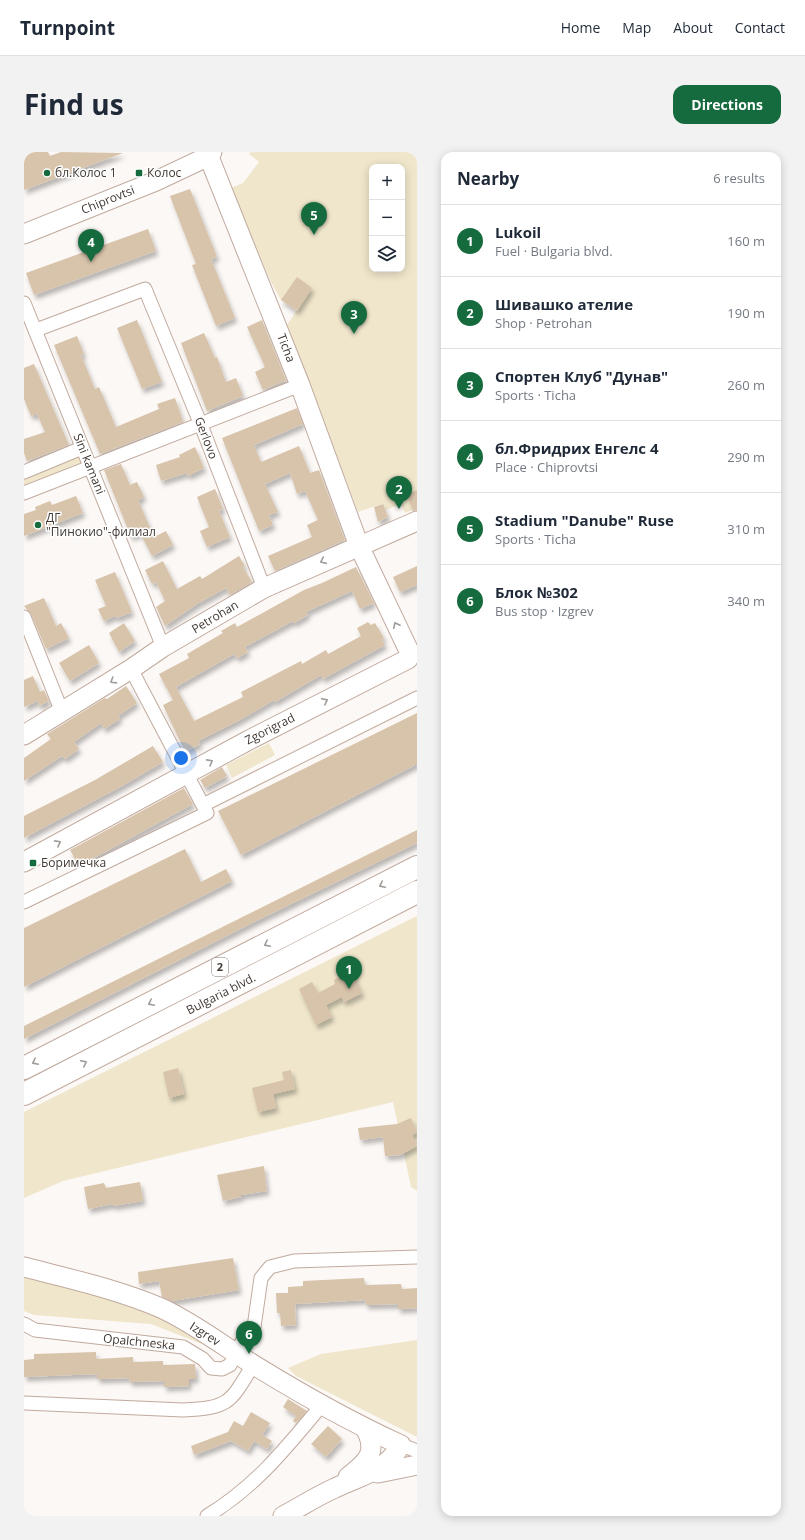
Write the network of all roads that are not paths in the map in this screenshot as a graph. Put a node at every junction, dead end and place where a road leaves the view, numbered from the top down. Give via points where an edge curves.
1 (209, 153) edge
2 (24, 234) edge
3 (24, 303) edge
4 (36, 330) junction
5 (300, 385) junction
6 (201, 425) junction
7 (82, 448) junction
8 (90, 467) junction
9 (24, 472) edge
10 (24, 493) edge
11 (417, 521) edge
12 (359, 546) junction
13 (264, 588) junction
14 (24, 617) edge
15 (163, 647) junction
16 (131, 669) junction
17 (417, 698) edge
18 (62, 712) junction
19 (24, 735) edge
20 (186, 774) junction
21 (203, 805) junction
22 (24, 862) edge
23 (417, 867) edge
24 (417, 892) edge
25 (24, 902) edge
26 (24, 1068) edge
27 (24, 1094) edge
28 (417, 1257) edge
29 (24, 1267) edge
30 (24, 1324) edge
31 (236, 1353) junction
32 (253, 1365) junction
33 (24, 1403) edge
34 (316, 1412) dead end
35 (365, 1428) junction
36 (405, 1446) edge
37 (417, 1465) edge
38 (366, 1470) junction
39 (207, 1516) edge
40 (283, 1516) edge

1 - 2 street, Chiprovtsi via 156,181
1 - 5 street, Ticha
3 - 4 street, Sini kamani
4 - 6 street, Gerlovo via 145,289
4 - 7 street, Sini kamani
5 - 6 street
5 - 12 street, Ticha
6 - 8 street
6 - 13 street, Gerlovo
7 - 8 street, Sini kamani
7 - 9 street
8 - 10 street
8 - 15 street, Sini kamani
11 - 12 street, Petrohan
12 -> 13 street, Petrohan
20 -> 12 street, Zgorigrad via 408,659 408,651
13 - 15 street, Petrohan
14 - 18 street
15 - 16 street, Petrohan
16 -> 18 street, Petrohan
16 - 20 street
17 - 21 street
18 - 19 street, Petrohan
20 - 21 street
22 -> 20 street, Zgorigrad
21 - 25 street via 207,813
23 -> 26 highway, Bulgaria blvd. / 2
27 -> 24 highway, Bulgaria blvd. / 2
28 - 31 street, Opalchneska via 294,1261 270,1267 261,1278 254,1328
29 - 31 street, Izgrev via 116,1291 152,1304 200,1329
30 - 31 street, Opalchneska via 35,1330 183,1346 203,1359 211,1368 222,1369 230,1365
31 - 32 street, Izgrev
32 - 33 street via 236,1394 228,1402 208,1409
32 - 35 street, Izgrev
34 - 39 street via 281,1454 244,1491
35 - 36 street, Izgrev
35 - 38 street via 372,1442
36 - 38 street via 389,1462
37 - 38 street
38 - 40 street

